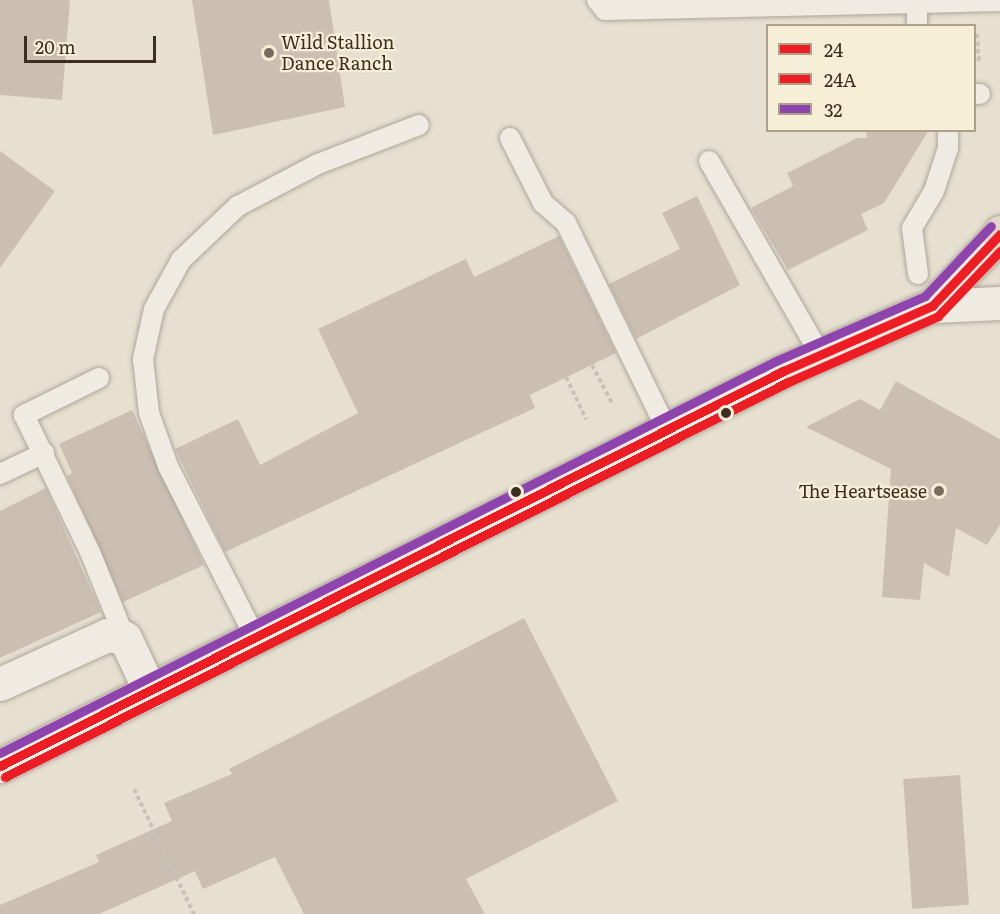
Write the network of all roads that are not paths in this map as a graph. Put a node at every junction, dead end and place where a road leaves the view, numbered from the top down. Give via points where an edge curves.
1 (597, 0) edge
2 (1000, 1) edge
3 (917, 3) junction
4 (917, 24) edge
5 (419, 125) dead end
6 (948, 132) edge
7 (510, 138) dead end
8 (710, 160) dead end
9 (1000, 234) edge
10 (918, 274) dead end
11 (1000, 303) edge
12 (932, 306) junction
13 (820, 354) junction
14 (99, 378) dead end
15 (667, 430) junction
16 (44, 453) junction
17 (0, 474) edge
18 (254, 635) junction
19 (116, 637) junction
20 (0, 684) edge
21 (150, 691) junction
22 (0, 766) edge

1 - 3 lane via 605,10
2 - 3 lane
3 - 4 lane
5 - 18 lane via 318,164 238,206 182,260 154,309 143,359 149,413 168,466
6 - 10 lane via 948,148 934,191 912,228
7 - 15 lane via 543,203 566,223
8 - 13 lane
9 - 12 main road
11 - 12 main road
12 - 13 main road
13 - 15 main road
14 - 16 lane via 24,415
15 - 18 main road
16 - 17 lane
16 - 19 lane
18 - 21 main road
19 - 20 main road
19 - 21 main road
21 - 22 main road

